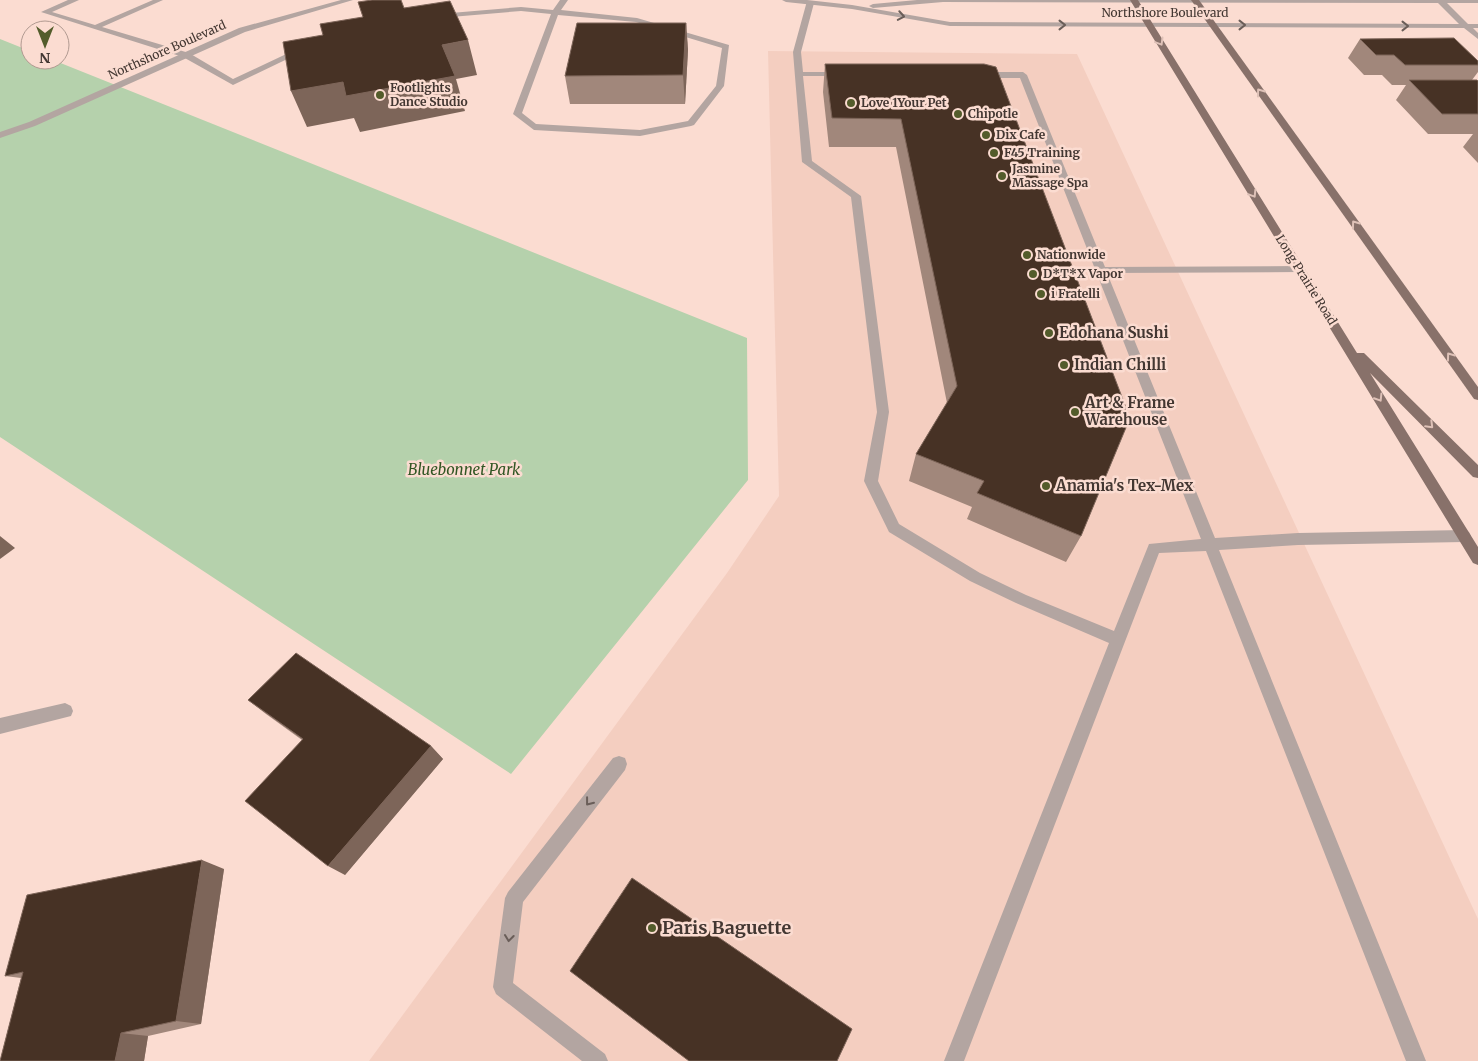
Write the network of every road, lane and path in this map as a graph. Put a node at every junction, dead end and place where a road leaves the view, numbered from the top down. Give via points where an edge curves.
1 (75, 0) edge
2 (159, 0) edge
3 (349, 0) edge
4 (564, 0) edge
5 (786, 0) edge
6 (1134, 0) edge
7 (1195, 1) edge
8 (1440, 1) edge
9 (1478, 2) edge
10 (810, 3) junction
11 (852, 8) junction
12 (556, 13) junction
13 (427, 18) edge
14 (1149, 25) junction
15 (1212, 25) junction
16 (1466, 26) junction
17 (1478, 26) edge
18 (96, 27) junction
19 (1478, 37) edge
20 (310, 47) edge
21 (186, 55) junction
22 (799, 74) junction
23 (857, 74) edge
24 (974, 75) edge
25 (0, 136) edge
26 (1299, 269) junction
27 (1101, 270) junction
28 (1345, 342) junction
29 (1478, 396) edge
30 (1478, 473) edge
31 (1464, 536) junction
32 (1478, 544) edge
33 (1212, 545) junction
34 (1478, 559) edge
35 (1118, 640) junction
36 (65, 711) dead end
37 (0, 726) edge
38 (620, 764) dead end
39 (598, 1061) edge
40 (954, 1061) edge
41 (1416, 1061) edge

1 - 18 street via 45,12
2 - 18 street
3 - 21 street, Northshore Boulevard via 242,30
4 - 12 street
5 - 10 street, Northshore Boulevard
6 - 7 street, Northshore Boulevard
6 - 11 street, Northshore Boulevard via 943,0
6 - 14 main road, Long Prairie Road
7 - 8 street, Northshore Boulevard
7 - 15 main road
8 - 9 street, Northshore Boulevard
8 - 16 street
10 - 11 street, Northshore Boulevard
10 - 22 street via 796,52
11 -> 14 street, Northshore Boulevard via 950,24
12 - 12 street via 637,20 726,47 720,86 691,123 640,132 534,127 516,114
12 - 13 street via 521,9
14 - 15 street, Northshore Boulevard
14 -> 26 main road, Long Prairie Road
15 -> 16 street, Northshore Boulevard
29 -> 15 main road
16 - 17 street, Northshore Boulevard
16 - 19 street
18 - 21 street
20 - 21 street via 233,82
21 - 25 street, Northshore Boulevard
22 - 23 street
22 - 35 street via 807,162 856,196 883,412 871,481 894,528 983,580
24 - 27 street via 1023,75
26 - 27 lane
26 - 28 main road, Long Prairie Road
27 - 33 street
28 -> 30 main road
28 -> 31 main road, Long Prairie Road
31 - 32 main road
31 - 33 street
31 - 34 main road, Long Prairie Road
33 - 35 street via 1154,548
33 - 41 street
35 - 40 street
36 - 37 street
38 -> 39 street via 514,898 503,987

